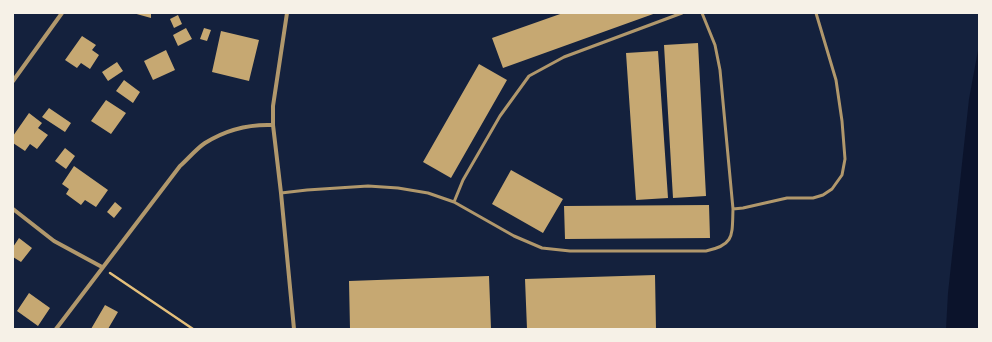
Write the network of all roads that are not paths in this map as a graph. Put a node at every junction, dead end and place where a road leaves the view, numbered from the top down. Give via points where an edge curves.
1 (62, 13) edge
2 (287, 13) edge
3 (682, 13) edge
4 (702, 13) edge
5 (816, 13) edge
6 (13, 81) edge
7 (273, 125) junction
8 (281, 193) junction
9 (454, 202) junction
10 (13, 209) edge
11 (733, 209) junction
12 (102, 268) junction
13 (56, 329) edge
14 (294, 329) edge

1 - 6 street
2 - 7 street via 273,106
3 - 9 lane via 564,57 529,76 500,116 463,180
4 - 11 lane via 715,45 720,70
5 - 11 lane via 836,80 845,159 842,175 824,195 813,198 787,198
7 - 8 street
7 - 12 street via 256,124 233,129 204,143 180,166
8 - 9 lane via 368,186 428,193
8 - 14 street
9 - 11 lane via 514,236 542,248 570,250 706,251 720,248 732,232
10 - 12 street via 54,240
12 - 13 street

